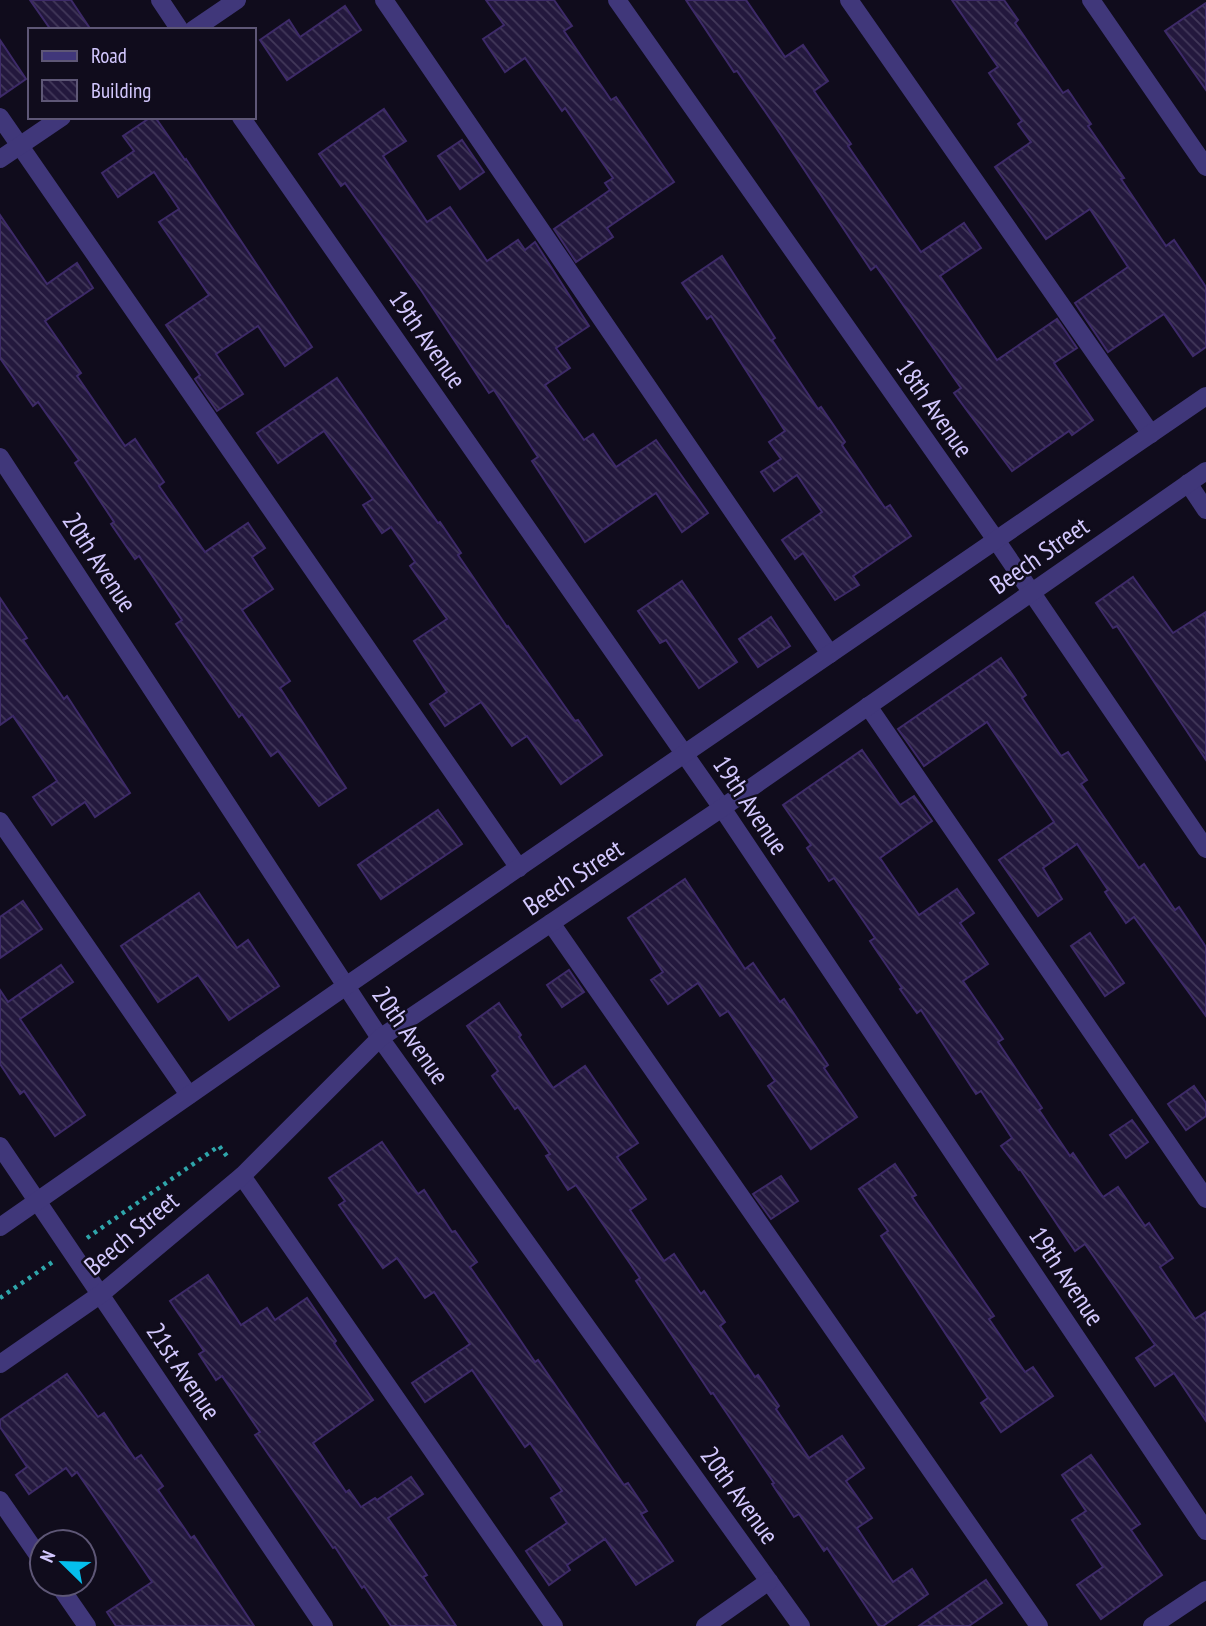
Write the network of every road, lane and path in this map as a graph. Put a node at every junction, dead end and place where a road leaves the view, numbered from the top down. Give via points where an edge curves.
1 (160, 0) edge
2 (237, 0) edge
3 (384, 0) edge
4 (617, 0) edge
5 (849, 0) edge
6 (1091, 0) edge
7 (179, 28) edge
8 (197, 28) edge
9 (0, 117) edge
10 (59, 119) edge
11 (242, 119) edge
12 (20, 146) junction
13 (0, 159) edge
14 (1206, 167) edge
15 (1206, 396) edge
16 (1151, 434) junction
17 (0, 457) edge
18 (1206, 471) edge
19 (1188, 483) junction
20 (1206, 510) edge
21 (996, 540) junction
22 (1031, 592) junction
23 (830, 654) junction
24 (868, 706) junction
25 (685, 754) junction
26 (723, 808) junction
27 (0, 821) edge
28 (1206, 849) edge
29 (519, 868) junction
30 (551, 923) junction
31 (346, 986) junction
32 (380, 1038) junction
33 (189, 1095) junction
34 (0, 1146) edge
35 (242, 1176) junction
36 (1206, 1199) edge
37 (37, 1201) junction
38 (0, 1227) edge
39 (71, 1249) junction
40 (101, 1294) junction
41 (0, 1298) edge
42 (0, 1364) edge
43 (0, 1500) edge
44 (1206, 1531) edge
45 (28, 1541) edge
46 (769, 1581) junction
47 (1206, 1590) edge
48 (68, 1598) edge
49 (87, 1626) edge
50 (324, 1626) edge
51 (554, 1626) edge
52 (705, 1626) edge
53 (802, 1626) edge
54 (1039, 1626) edge
55 (1152, 1626) edge

1 - 7 street
2 - 8 street
3 - 23 street
4 - 21 street, 18th Avenue
5 - 16 street
6 - 14 street
9 - 12 street
10 - 12 street
11 - 25 street, 19th Avenue
12 - 13 street
12 - 29 street
15 - 16 street, Beech Street
16 - 21 street, Beech Street
17 - 31 street, 20th Avenue
18 - 19 street, Beech Street
19 - 20 street
19 - 22 street, Beech Street
21 - 22 street, 18th Avenue
21 - 23 street, Beech Street
22 - 24 street, Beech Street
22 - 28 street, 18th Avenue
23 - 25 street, Beech Street
24 - 26 street, Beech Street
24 - 36 street
25 - 26 street, 19th Avenue
25 - 29 street, Beech Street
26 - 30 street, Beech Street
26 - 44 street, 19th Avenue
27 - 33 street
29 - 31 street, Beech Street
30 - 32 street, Beech Street
30 - 54 street
31 - 32 street, 20th Avenue
31 - 33 street, Beech Street
32 - 35 street, Beech Street
32 - 46 street, 20th Avenue
33 - 37 street, Beech Street
34 - 37 street, 21st Avenue
35 - 39 path via 219,1146
35 - 40 street, Beech Street
35 - 51 street
37 - 38 street, Beech Street
37 - 39 street, 21st Avenue
39 - 40 street, 21st Avenue
39 - 41 path
40 - 42 street, Beech Street
40 - 50 street, 21st Avenue
43 - 45 street
46 - 52 street
46 - 53 street, 20th Avenue
47 - 55 street
48 - 49 street

